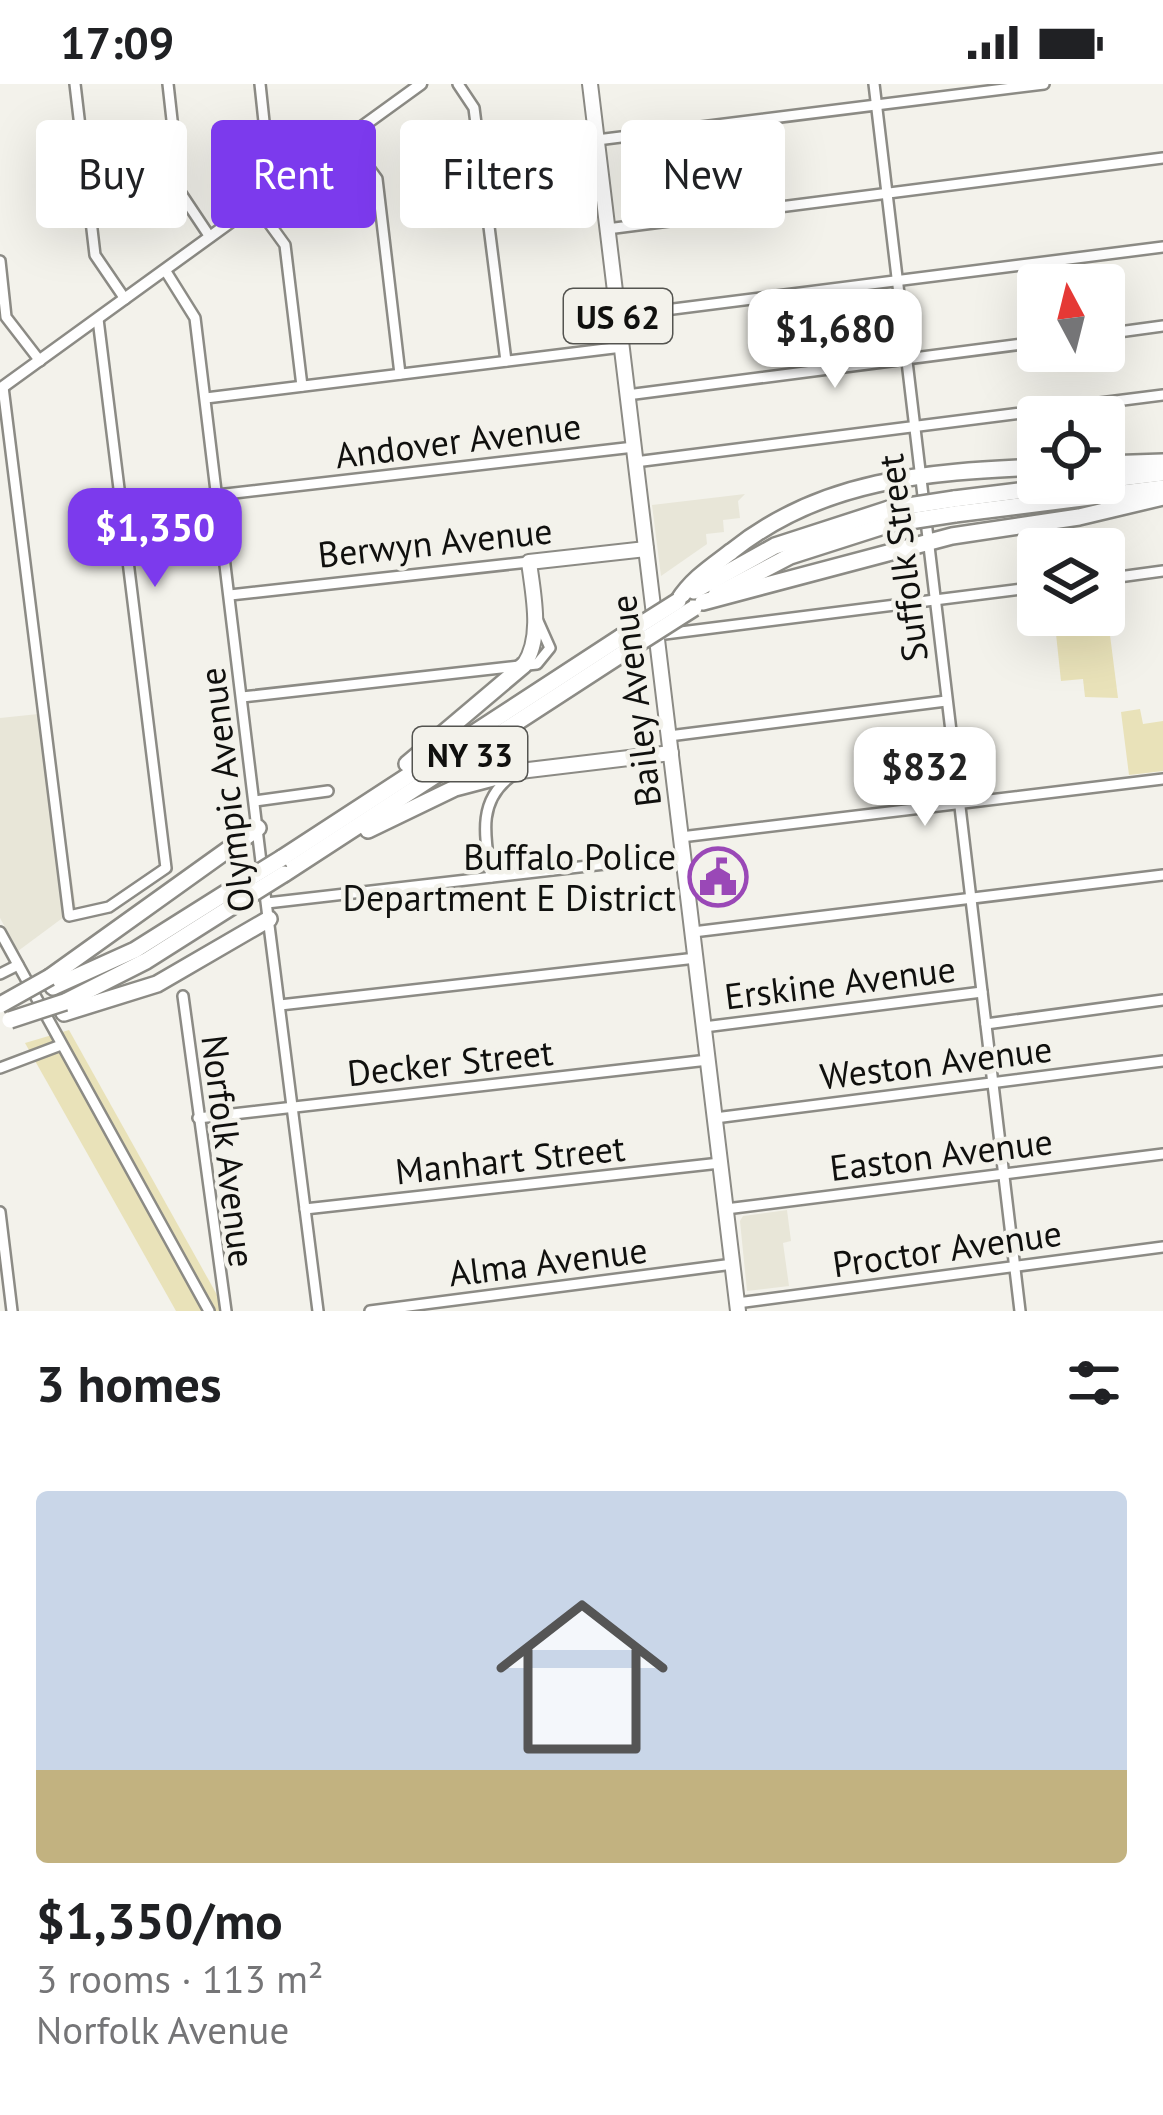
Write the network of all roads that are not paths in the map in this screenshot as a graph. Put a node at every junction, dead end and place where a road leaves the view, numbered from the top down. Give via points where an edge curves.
1 (75, 84) edge
2 (168, 84) edge
3 (260, 84) edge
4 (422, 84) edge
5 (458, 84) edge
6 (590, 84) edge
7 (874, 84) edge
8 (1044, 84) edge
9 (877, 105) junction
10 (265, 120) edge
11 (371, 120) edge
12 (594, 120) edge
13 (597, 140) joint
14 (1163, 158) edge
15 (376, 178) edge
16 (887, 193) junction
17 (223, 228) edge
18 (273, 228) edge
19 (607, 229) junction
20 (211, 236) junction
21 (1163, 248) edge
22 (0, 261) edge
23 (165, 270) junction
24 (898, 281) junction
25 (125, 299) junction
26 (618, 316) junction
27 (98, 319) junction
28 (1163, 326) edge
29 (1125, 331) edge
30 (1017, 345) edge
31 (622, 347) junction
32 (907, 359) junction
33 (506, 361) junction
34 (40, 362) junction
35 (400, 374) junction
36 (302, 386) junction
37 (1, 388) edge
38 (627, 394) junction
39 (1163, 395) edge
40 (206, 398) junction
41 (914, 427) junction
42 (634, 454) junction
43 (1163, 462) edge
44 (1125, 463) edge
45 (1017, 468) edge
46 (1163, 473) edge
47 (920, 475) junction
48 (1125, 478) edge
49 (1163, 492) edge
50 (217, 495) junction
51 (1017, 495) edge
52 (955, 507) junction
53 (928, 544) junction
54 (646, 549) junction
55 (529, 562) junction
56 (1163, 572) edge
57 (1125, 577) edge
58 (1017, 590) edge
59 (230, 596) junction
60 (692, 597) junction
61 (936, 601) junction
62 (657, 635) junction
63 (625, 644) junction
64 (524, 665) junction
65 (242, 697) junction
66 (946, 701) junction
67 (669, 736) junction
68 (671, 753) junction
69 (520, 771) junction
70 (1163, 779) edge
71 (328, 790) dead end
72 (255, 800) junction
73 (958, 802) junction
74 (331, 823) junction
75 (258, 828) junction
76 (681, 837) junction
77 (683, 855) junction
78 (311, 857) junction
79 (283, 866) junction
80 (1163, 875) edge
81 (490, 877) junction
82 (245, 889) junction
83 (970, 898) junction
84 (268, 911) junction
85 (0, 932) edge
86 (693, 932) junction
87 (696, 958) junction
88 (18, 965) junction
89 (0, 974) edge
90 (51, 982) junction
91 (982, 992) junction
92 (183, 996) dead end
93 (1163, 1000) edge
94 (280, 1005) junction
95 (64, 1008) junction
96 (2, 1014) edge
97 (986, 1024) junction
98 (704, 1027) junction
99 (61, 1046) junction
100 (708, 1060) junction
101 (1163, 1061) edge
102 (0, 1068) edge
103 (993, 1082) junction
104 (293, 1107) junction
105 (197, 1118) junction
106 (715, 1118) junction
107 (1163, 1154) edge
108 (720, 1163) junction
109 (1004, 1174) junction
110 (305, 1209) junction
111 (726, 1209) junction
112 (0, 1212) edge
113 (1163, 1247) edge
114 (733, 1264) junction
115 (1015, 1266) junction
116 (738, 1307) edge
117 (12, 1311) edge
118 (209, 1311) edge
119 (226, 1311) edge
120 (318, 1311) edge
121 (370, 1311) edge
122 (1020, 1311) edge

1 - 25 street via 95,255
2 - 20 street via 180,192
3 - 10 street
4 - 11 street
5 - 33 street via 474,107
6 - 12 main road, Bailey Avenue / US 62
7 - 9 street, Suffolk Street
8 - 9 street
9 - 13 street
9 - 16 street, Suffolk Street
13 - 19 main road, Bailey Avenue / US 62
14 - 16 street
15 - 35 street
16 - 19 street
16 - 24 street, Suffolk Street
17 - 20 street
18 - 36 street via 285,245
19 - 26 main road, Bailey Avenue / US 62
20 - 23 street
21 - 24 street
22 - 34 street via 7,317
23 - 25 street
23 - 40 street, Olympic Avenue via 195,314
24 - 26 street
24 - 32 street, Suffolk Street
25 - 27 street
26 - 31 main road, Bailey Avenue / US 62
27 - 34 street
27 - 37 street via 166,868 109,907 69,916
28 - 29 street
30 - 32 street
31 - 33 street
31 - 38 main road, Bailey Avenue / US 62
32 - 38 street
32 - 41 street, Suffolk Street
33 - 35 street
34 - 37 street
35 - 36 street
36 - 40 street
38 - 42 main road, Bailey Avenue / US 62
39 - 41 street, Andover Avenue
40 - 50 street, Olympic Avenue
41 - 42 street, Andover Avenue
41 - 47 street, Suffolk Street
42 - 50 street, Andover Avenue
42 - 54 main road, Bailey Avenue / US 62
43 - 44 highway
45 - 47 highway
46 - 48 highway
47 - 53 street, Suffolk Street
47 - 60 highway via 800,508 749,537
49 - 52 highway, NY 33
49 - 53 highway
50 - 59 street, Olympic Avenue
51 - 52 highway, NY 33
52 - 60 highway, NY 33, bridge via 775,546
53 - 60 highway
53 - 61 street, Suffolk Street
54 - 55 main road, Berwyn Avenue
54 - 62 main road, Bailey Avenue / US 62
55 - 59 street, Berwyn Avenue
55 - 64 main road via 535,615
56 - 57 street
58 - 61 street
59 - 65 street, Olympic Avenue
60 - 63 highway, NY 33, bridge
61 - 62 street
61 - 66 street, Suffolk Street
62 - 67 main road, Bailey Avenue / US 62
63 - 74 highway, NY 33
63 - 78 highway, NY 33
64 - 65 street
64 - 74 highway
65 - 72 street, Olympic Avenue
66 - 67 street
66 - 73 street, Suffolk Street
67 - 68 main road, Bailey Avenue / US 62
68 - 69 main road
68 - 76 main road, Bailey Avenue / US 62
69 - 78 highway via 455,788
69 - 81 street via 489,799
70 - 73 street
71 - 72 street
72 - 75 street, Olympic Avenue
73 - 76 street
73 - 83 street, Suffolk Street
74 - 79 highway, NY 33
75 - 84 street, Olympic Avenue
75 - 90 highway
76 - 77 main road, Bailey Avenue / US 62
77 - 81 street
77 - 86 main road, Bailey Avenue / US 62
78 - 79 highway, NY 33
79 - 82 highway, NY 33, bridge
80 - 83 street
81 - 84 street
82 - 90 highway, NY 33 via 135,950
82 - 95 highway, NY 33 via 146,962
83 - 86 street
83 - 91 street, Suffolk Street
84 - 94 street, Olympic Avenue
84 - 95 highway via 158,984
85 - 88 street
86 - 87 main road, Bailey Avenue / US 62
87 - 94 street
87 - 98 main road, Bailey Avenue / US 62
88 - 89 street
88 - 99 street
90 - 96 highway, bridge
91 - 97 street, Suffolk Street
91 - 98 street, Erskine Avenue
92 - 105 street, Norfolk Avenue
93 - 97 street
94 - 104 street, Olympic Avenue
95 - 96 highway, bridge
97 - 103 street, Suffolk Street
98 - 100 main road, Bailey Avenue / US 62
99 - 102 street
99 - 118 street
100 - 104 street, Decker Street
100 - 106 main road, Bailey Avenue / US 62
101 - 103 street, Weston Avenue
103 - 106 street, Weston Avenue
103 - 109 street, Suffolk Street
104 - 105 street, Decker Street
104 - 110 street, Olympic Avenue
105 - 119 street, Norfolk Avenue
106 - 108 main road, Bailey Avenue / US 62
107 - 109 street, Easton Avenue
108 - 110 street, Manhart Street
108 - 111 main road, Bailey Avenue / US 62
109 - 111 street, Easton Avenue
109 - 115 street, Suffolk Street
110 - 120 street, Olympic Avenue
111 - 114 main road, Bailey Avenue / US 62
112 - 117 street
113 - 115 street, Proctor Avenue
114 - 116 main road, Bailey Avenue / US 62
114 - 121 street, Alma Avenue
115 - 116 street, Proctor Avenue
115 - 122 street, Suffolk Street

